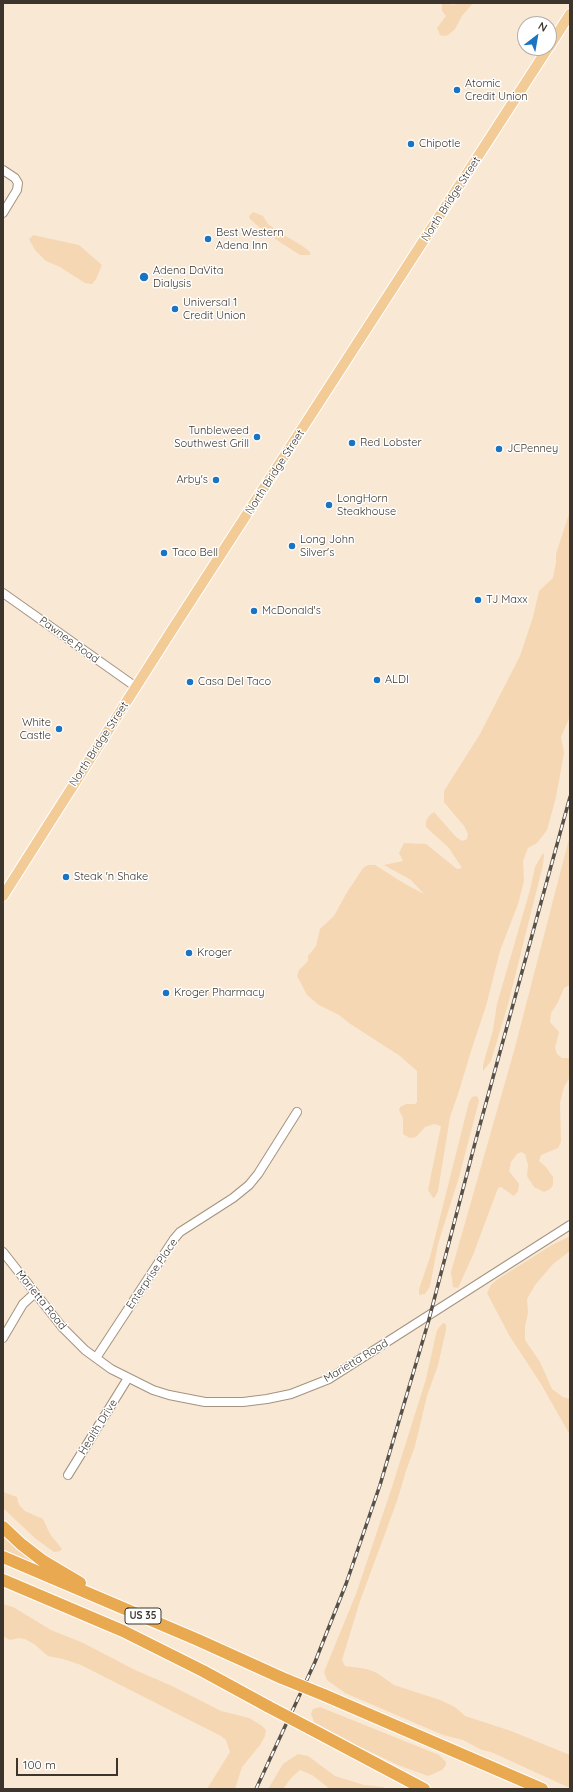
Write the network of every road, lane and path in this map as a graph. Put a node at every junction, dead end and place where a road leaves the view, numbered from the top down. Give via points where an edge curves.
1 (570, 14) edge
2 (557, 34) edge
3 (543, 56) edge
4 (3, 170) edge
5 (4, 207) edge
6 (3, 593) edge
7 (136, 687) junction
8 (3, 896) edge
9 (297, 1112) dead end
10 (570, 1225) edge
11 (3, 1252) edge
12 (35, 1293) junction
13 (3, 1338) edge
14 (96, 1358) junction
15 (128, 1378) junction
16 (68, 1475) dead end
17 (3, 1527) edge
18 (3, 1557) edge
19 (3, 1580) edge
20 (110, 1601) junction
21 (424, 1789) edge
22 (542, 1789) edge

1 - 2 main road, North Bridge Street
3 - 7 main road, North Bridge Street
4 - 5 street via 18,183 17,190
6 - 7 street, Pawnee Road
7 - 8 main road, North Bridge Street
9 - 14 street, Enterprise Place via 249,1185 180,1232 171,1242
10 - 15 street, Marietta Road via 330,1379 291,1394 243,1402 205,1402 164,1393
11 - 12 street, Marietta Road
12 - 13 street via 23,1304
12 - 14 street, Marietta Road via 62,1327
14 - 15 street, Marietta Road
15 - 16 street, Health Drive
17 - 20 highway via 44,1561
18 - 20 highway, US 35
19 - 21 highway, US 35, bridge via 123,1632 203,1671
20 - 22 highway, US 35, bridge

